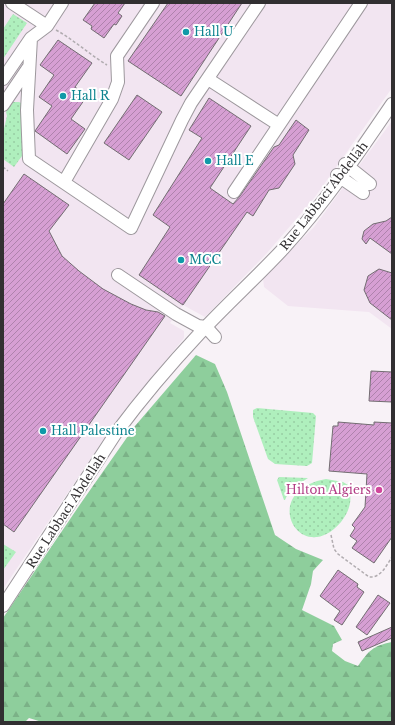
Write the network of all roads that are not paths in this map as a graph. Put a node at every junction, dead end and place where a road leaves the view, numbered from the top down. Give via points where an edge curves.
1 (12, 3) edge
2 (62, 3) edge
3 (153, 3) edge
4 (259, 3) edge
5 (361, 3) edge
6 (47, 26) junction
7 (31, 38) junction
8 (29, 67) junction
9 (3, 79) edge
10 (208, 79) junction
11 (392, 97) edge
12 (392, 104) edge
13 (3, 105) edge
14 (279, 125) junction
15 (347, 166) junction
16 (339, 176) junction
17 (64, 182) junction
18 (234, 192) dead end
19 (118, 275) dead end
20 (201, 328) junction
21 (213, 339) dead end
22 (3, 597) edge
23 (3, 606) edge

1 - 6 street
2 - 6 street
3 - 17 street via 117,56 118,82 112,99
4 - 10 street
5 - 14 street
6 - 7 street
7 - 8 street
7 - 9 street
8 - 13 street
8 - 17 street via 29,159
10 - 14 street
10 - 17 street via 182,120 131,228
11 - 15 street, Rue Labbaci Abdellah
12 - 15 street, Rue Labbaci Abdellah
14 - 18 street
15 - 16 street, Rue Labbaci Abdellah
15 - 16 street via 367,188
16 - 20 street, Rue Labbaci Abdellah via 283,249
19 - 20 street
20 - 21 street
20 - 22 street, Rue Labbaci Abdellah via 161,369 114,430
20 - 23 street, Rue Labbaci Abdellah via 116,433

